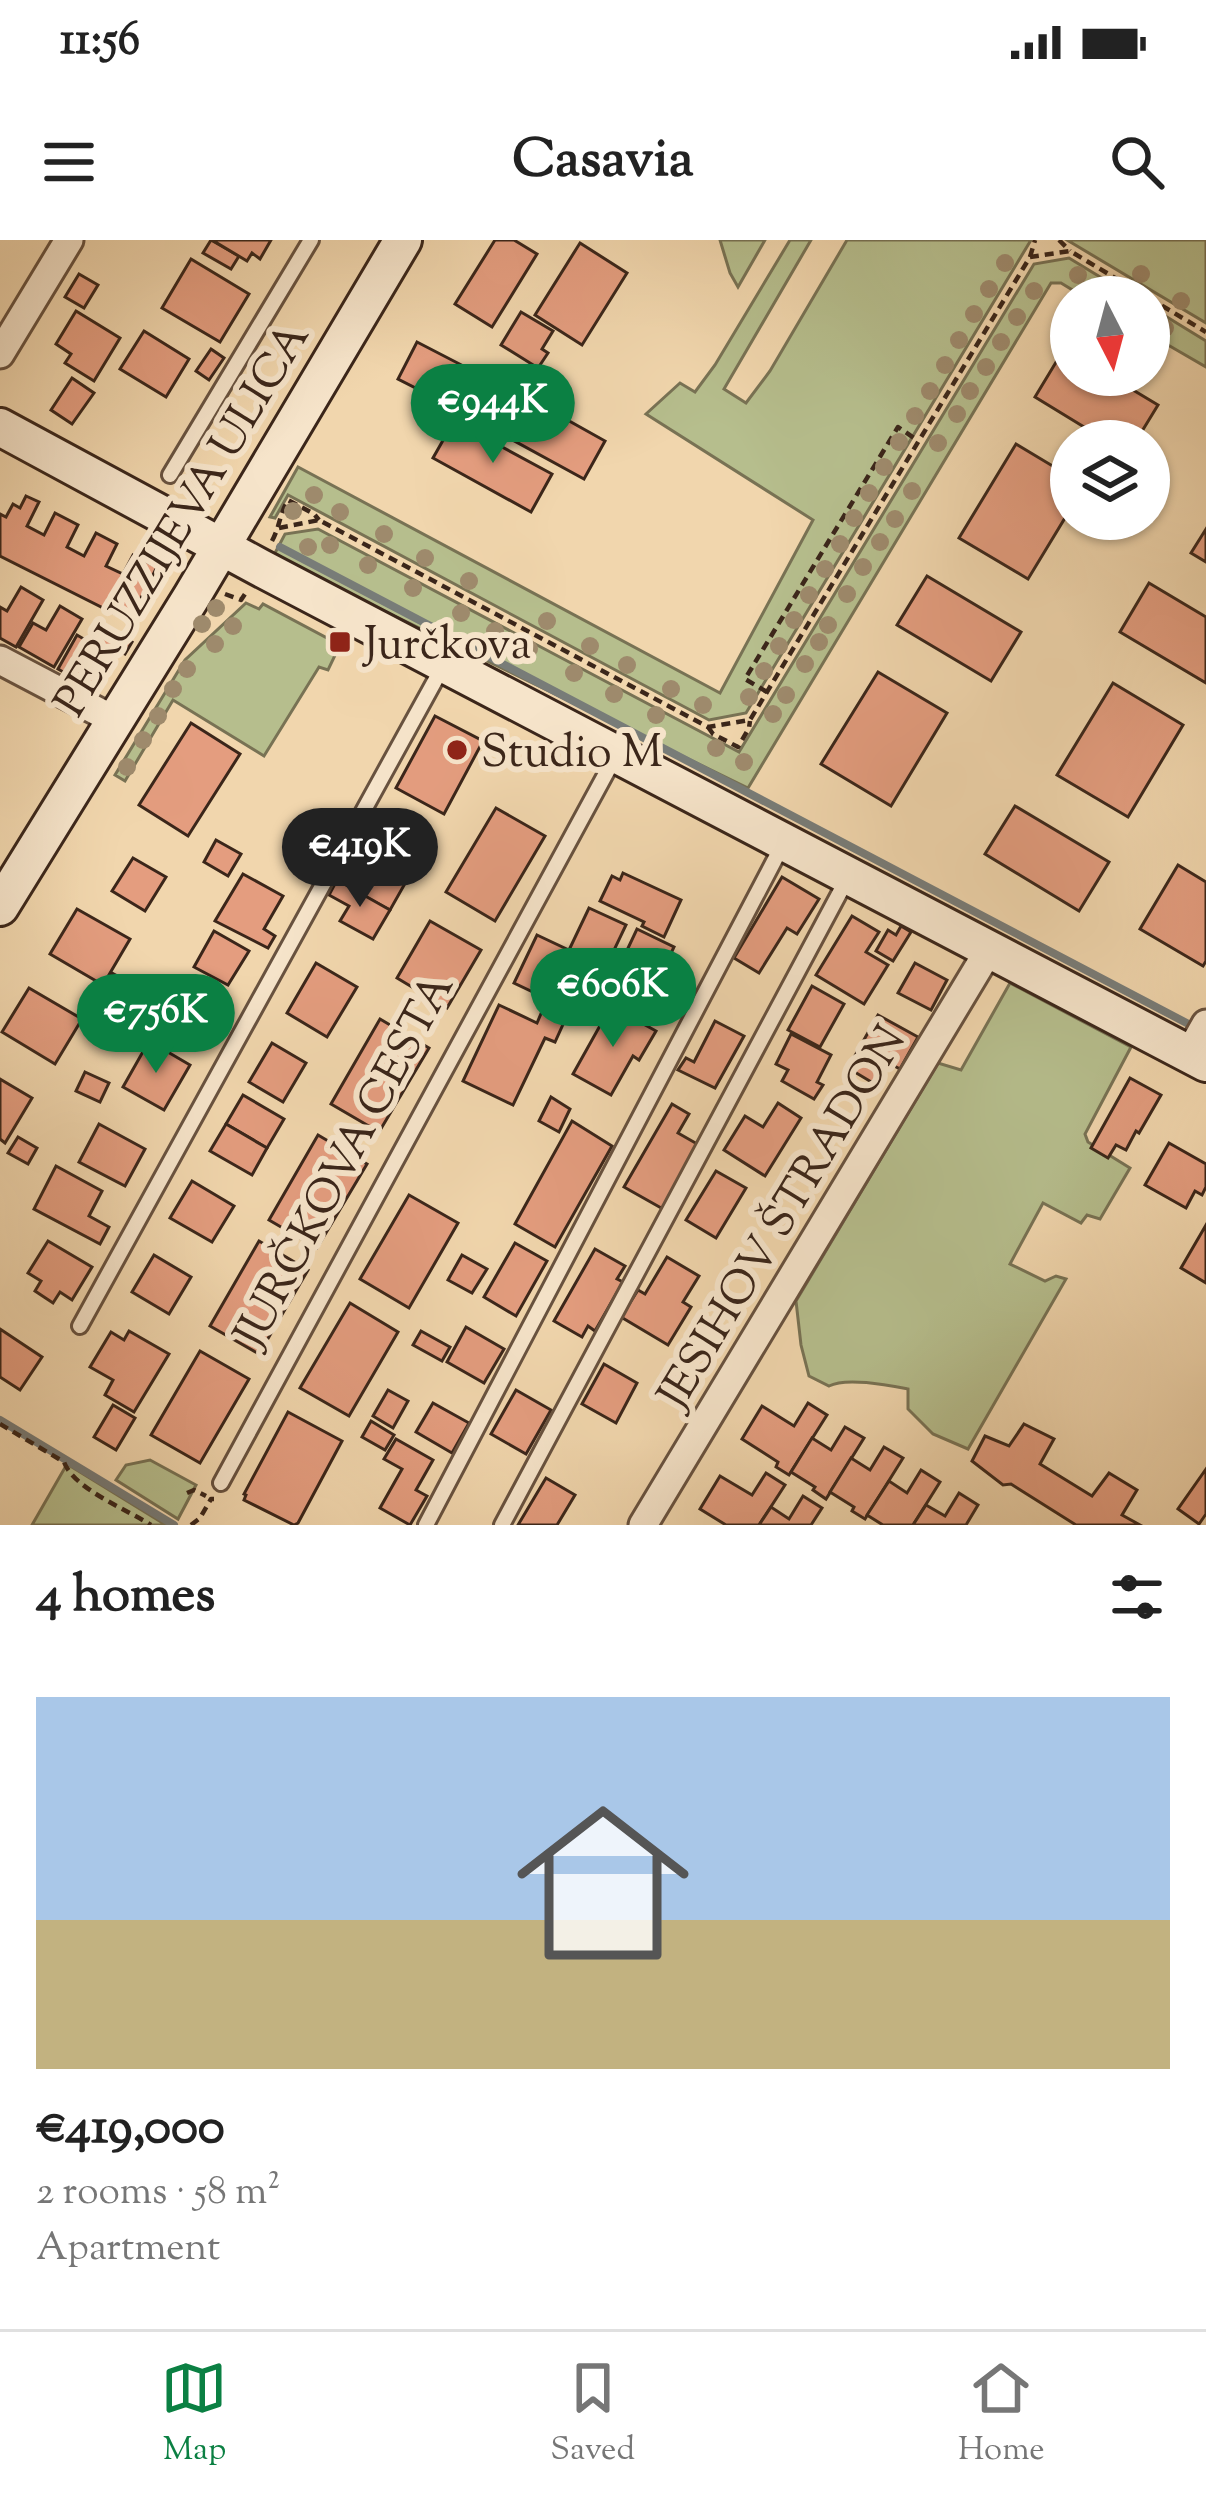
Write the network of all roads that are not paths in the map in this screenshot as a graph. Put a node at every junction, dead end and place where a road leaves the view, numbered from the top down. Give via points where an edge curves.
1 (69, 240) edge
2 (311, 240) edge
3 (403, 240) edge
4 (0, 353) edge
5 (0, 427) edge
6 (170, 475) dead end
7 (221, 547) junction
8 (0, 660) edge
9 (444, 664) junction
10 (116, 721) junction
11 (616, 754) junction
12 (784, 842) junction
13 (848, 877) junction
14 (0, 907) edge
15 (989, 950) junction
16 (1200, 1045) edge
17 (80, 1326) dead end
18 (221, 1490) road end
19 (426, 1525) edge
20 (502, 1525) edge
21 (643, 1525) edge

1 - 4 street
2 - 6 lane
3 - 7 main road, PERUZZIJEVA ULICA
5 - 7 main road
7 - 9 main road
7 - 10 main road, PERUZZIJEVA ULICA
8 - 10 street
9 - 11 main road
9 - 17 lane
10 - 14 main road, PERUZZIJEVA ULICA
11 - 12 main road
11 - 18 lane, JURČKOVA CESTA
12 - 13 main road
12 - 19 lane
13 - 15 main road
13 - 20 lane
15 - 16 main road
15 - 21 street, JESIHOV ŠTRADON

